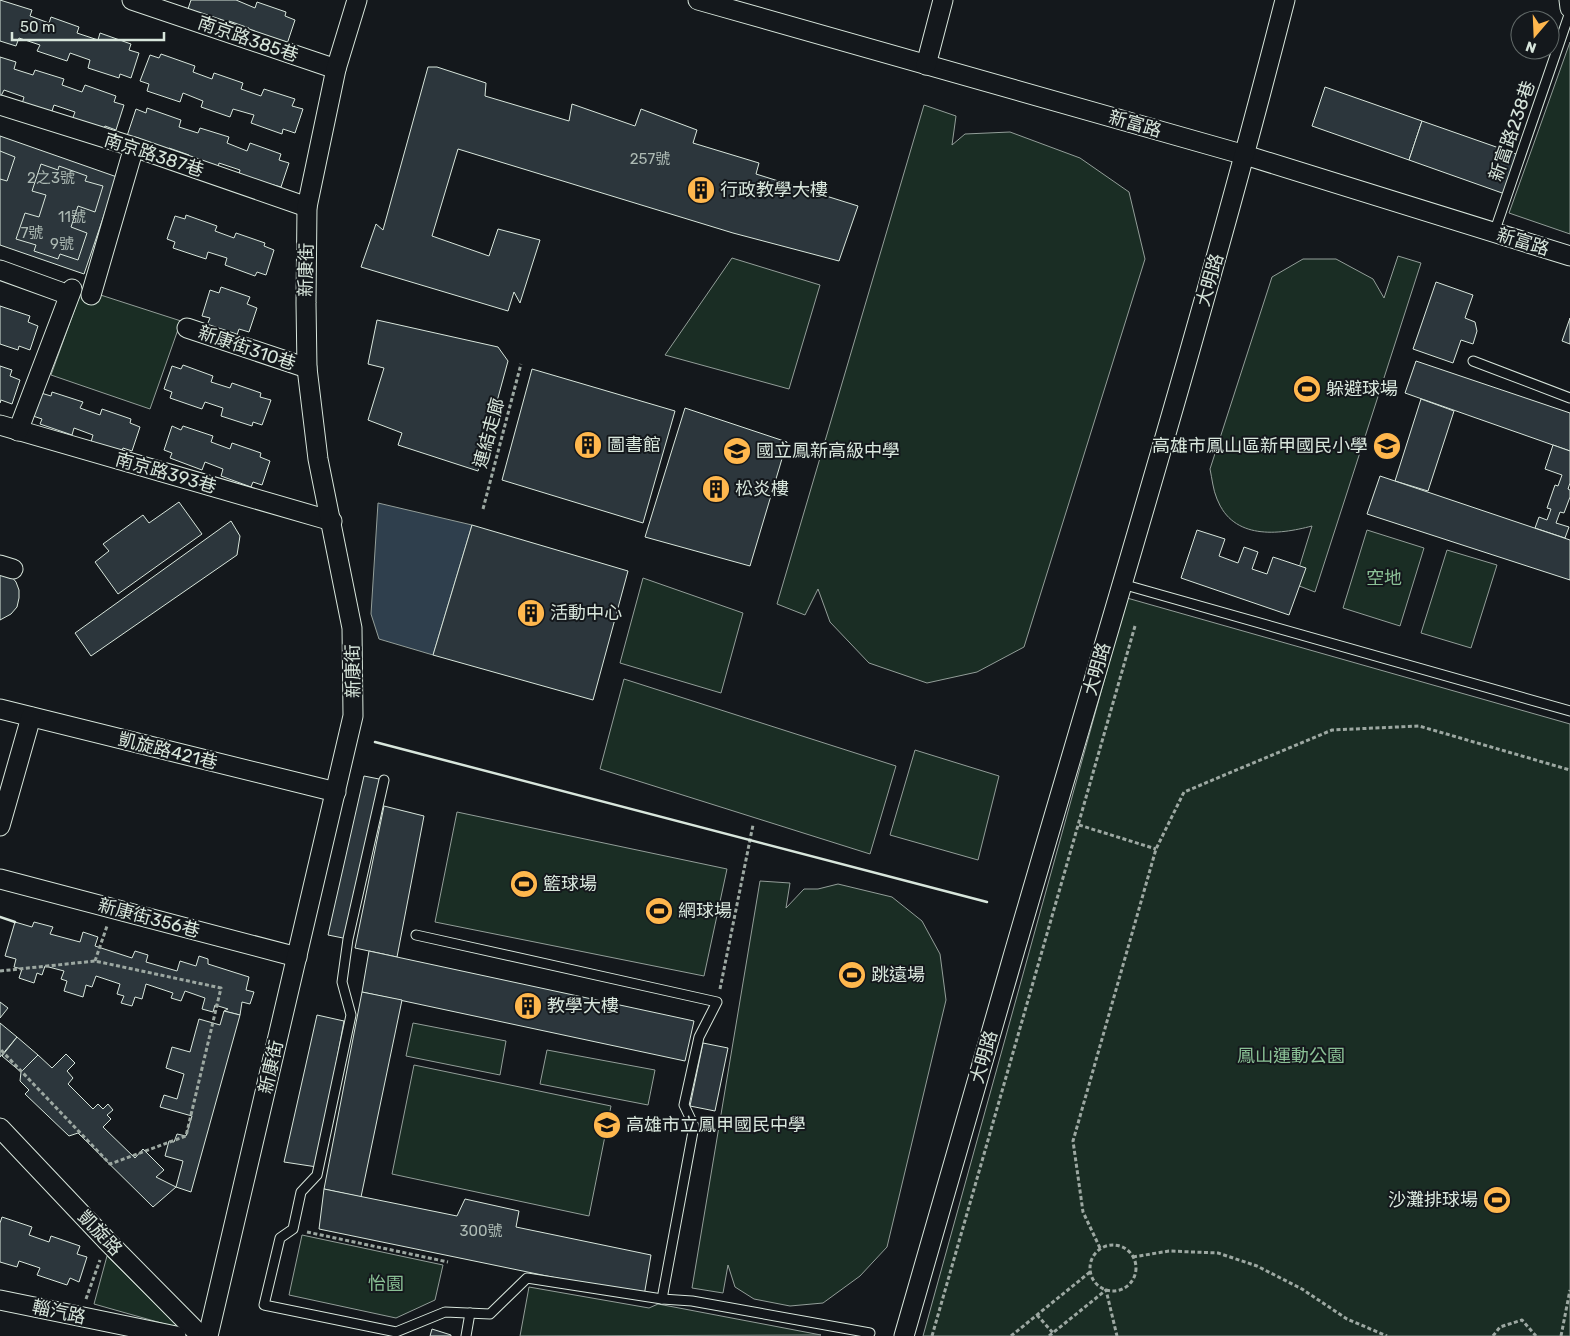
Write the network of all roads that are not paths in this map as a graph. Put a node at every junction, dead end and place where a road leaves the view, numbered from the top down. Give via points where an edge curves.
1 (357, 0) edge
2 (698, 0) edge
3 (943, 0) edge
4 (1285, 0) edge
5 (1569, 0) edge
6 (136, 1) edge
7 (161, 5) edge
8 (1570, 10) edge
9 (926, 65) junction
10 (336, 69) junction
11 (0, 105) edge
12 (134, 147) junction
13 (1245, 155) junction
14 (307, 207) junction
15 (1494, 233) junction
16 (1570, 256) edge
17 (0, 270) edge
18 (92, 295) dead end
19 (187, 328) dead end
20 (1473, 361) dead end
21 (307, 368) junction
22 (1570, 398) edge
23 (9, 428) edge
24 (332, 521) junction
25 (1122, 584) junction
26 (0, 709) edge
27 (1570, 711) edge
28 (31, 717) junction
29 (384, 780) dead end
30 (336, 792) junction
31 (0, 826) edge
32 (0, 879) edge
33 (416, 935) dead end
34 (297, 957) junction
35 (0, 1128) edge
36 (662, 1299) junction
37 (0, 1300) edge
38 (470, 1313) junction
39 (870, 1333) dead end
40 (176, 1336) edge
41 (201, 1336) edge
42 (208, 1336) edge
43 (466, 1336) edge
44 (904, 1336) edge

1 - 10 street, 新康街
2 - 9 street, 新富路
3 - 9 street
4 - 13 street, 大明路
5 - 8 street
6 - 7 street, 南京路385巷
7 - 10 street, 南京路385巷
8 - 15 lane, 新富路238巷
9 - 13 street, 新富路
10 - 14 street, 新康街
11 - 12 street, 南京路387巷
12 - 14 street, 南京路387巷
12 - 18 street
13 - 15 street, 新富路
13 - 25 street, 大明路
14 - 21 street, 新康街
15 - 16 street, 新富路
17 - 23 street via 71,292
19 - 21 street, 新康街310巷
20 - 22 lane
21 - 24 street, 新康街 via 318,459
23 - 24 street, 南京路393巷
24 - 30 street, 新康街 via 352,628 353,716
25 - 27 lane
25 - 44 street, 大明路
26 - 28 street, 凱旋路421巷
28 - 30 street, 凱旋路421巷
28 - 31 street
29 - 38 lane via 348,939 342,982 351,1015 317,1175 301,1192 293,1229 280,1238 264,1305 396,1332 444,1312
30 - 34 street, 新康街
32 - 34 street, 新康街356巷
33 - 36 lane via 717,1002 699,1037 684,1105 694,1126
34 - 42 street, 新康街
35 - 41 street, 凱旋路
36 - 38 lane via 527,1278 490,1314
36 - 39 lane via 692,1301
37 - 40 street, 輜汽路
38 - 43 lane

